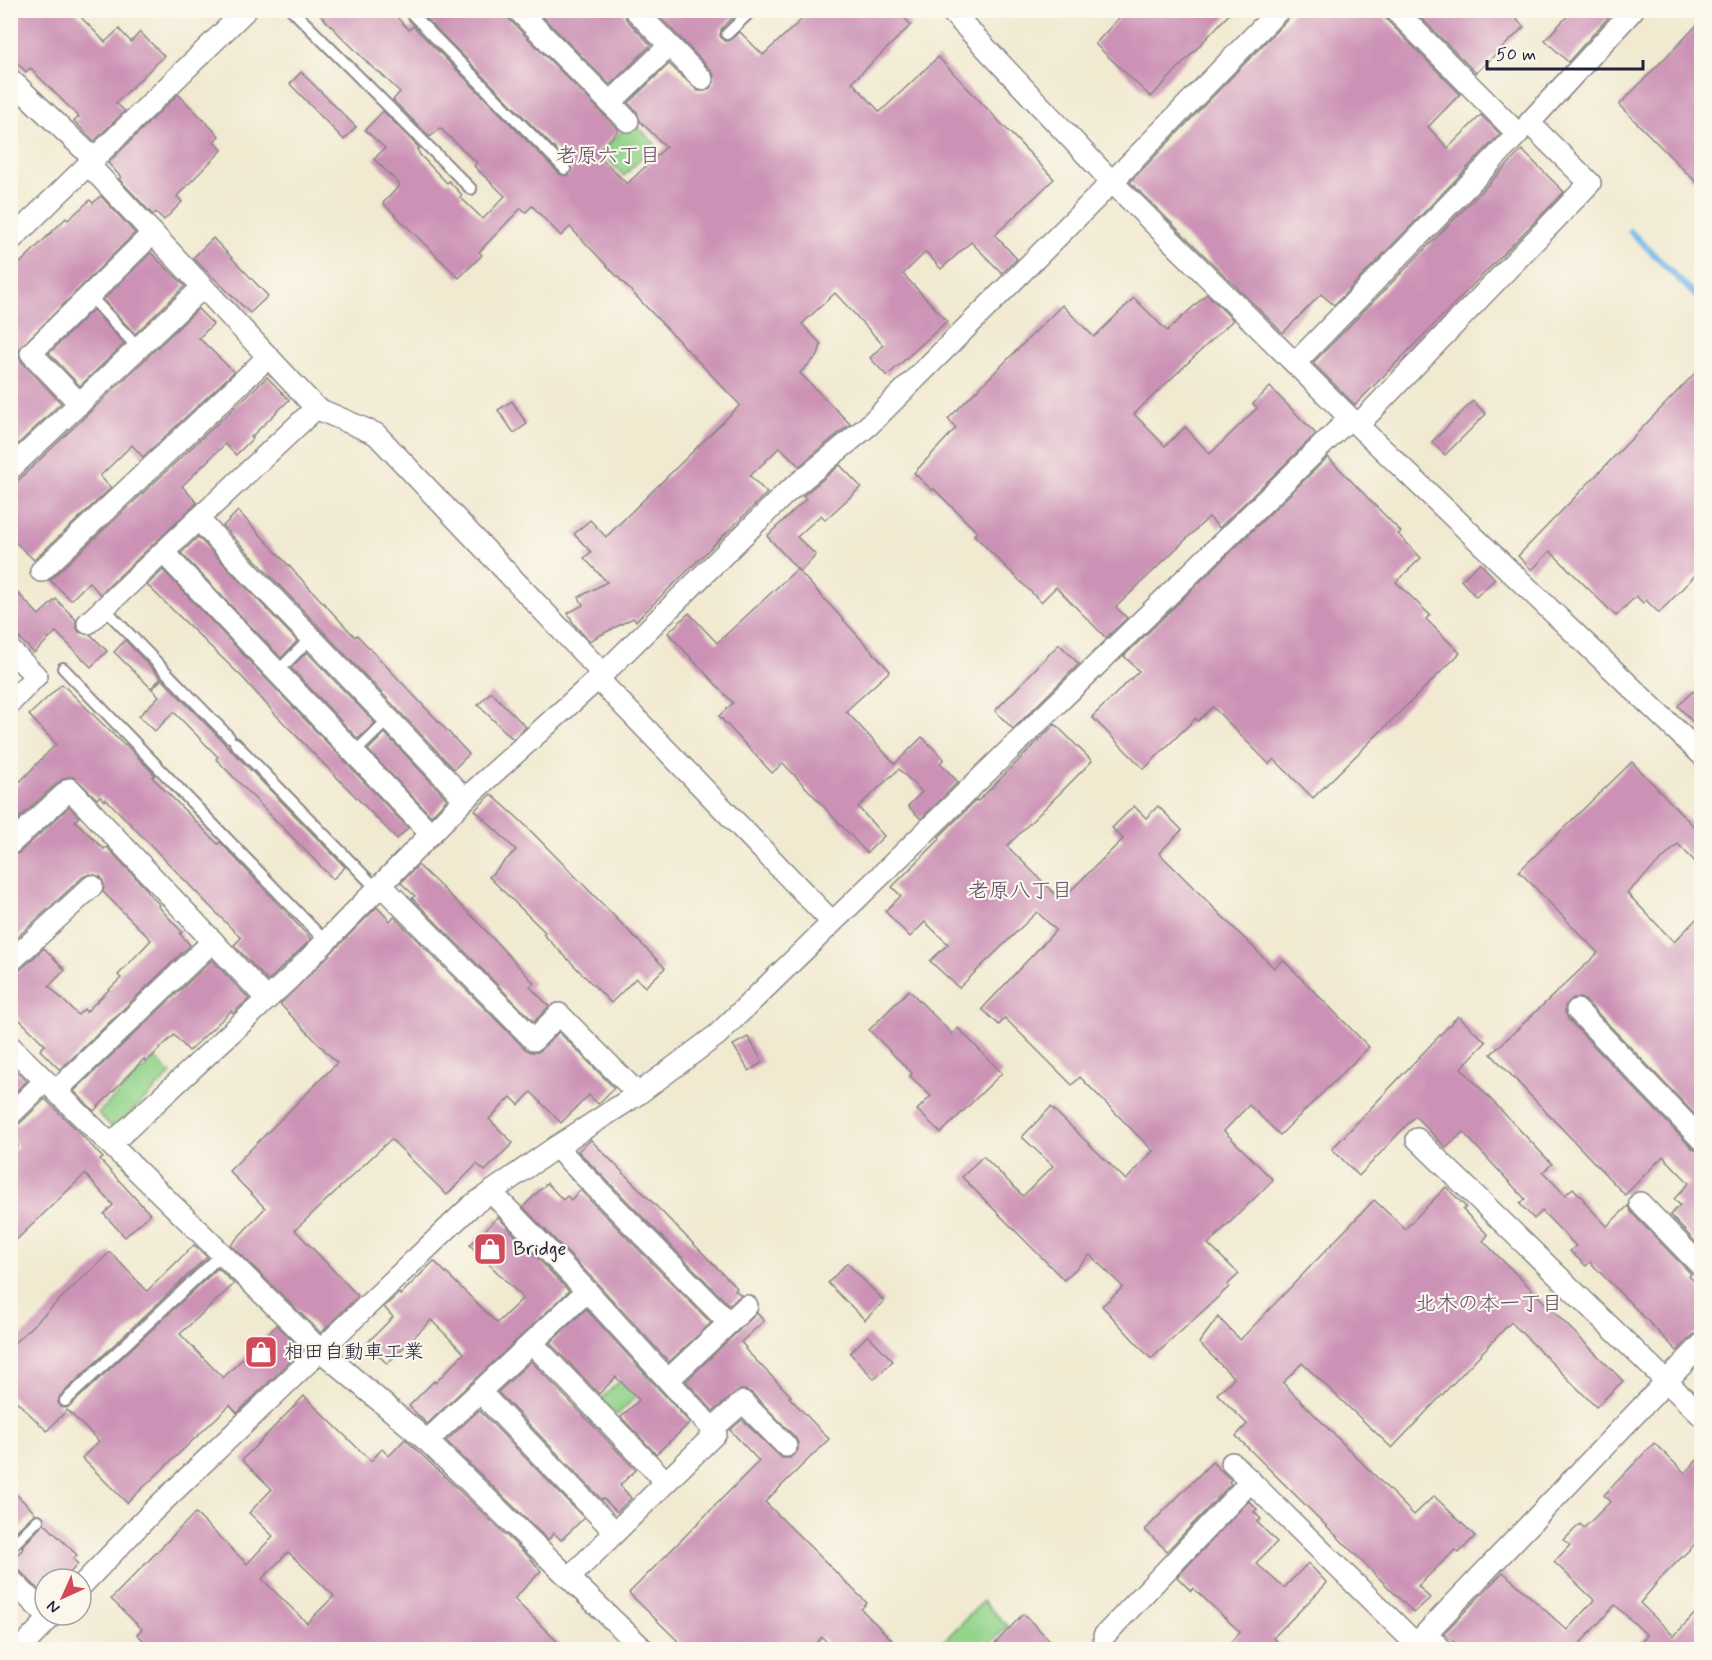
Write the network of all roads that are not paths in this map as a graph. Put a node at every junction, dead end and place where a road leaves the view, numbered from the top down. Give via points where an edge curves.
1 (246, 10) edge
2 (292, 10) edge
3 (408, 10) edge
4 (518, 10) edge
5 (635, 10) edge
6 (752, 10) edge
7 (950, 10) edge
8 (1279, 10) edge
9 (1395, 10) edge
10 (1634, 10) edge
11 (726, 34) dead end
12 (669, 46) junction
13 (10, 79) edge
14 (702, 80) dead end
15 (610, 103) junction
16 (628, 120) dead end
17 (92, 162) junction
18 (566, 169) dead end
19 (1112, 182) junction
20 (471, 189) dead end
21 (153, 233) junction
22 (10, 241) edge
23 (203, 287) junction
24 (89, 295) junction
25 (138, 349) junction
26 (268, 357) junction
27 (1295, 363) junction
28 (80, 404) junction
29 (316, 408) junction
30 (1354, 422) junction
31 (10, 470) edge
32 (198, 519) junction
33 (163, 552) junction
34 (41, 571) dead end
35 (104, 608) junction
36 (88, 623) dead end
37 (311, 638) junction
38 (10, 650) edge
39 (63, 668) dead end
40 (277, 672) junction
41 (601, 676) junction
42 (10, 703) edge
43 (389, 719) junction
44 (354, 753) junction
45 (1701, 755) edge
46 (465, 799) junction
47 (431, 834) junction
48 (10, 844) edge
49 (92, 886) dead end
50 (379, 887) junction
51 (832, 922) junction
52 (213, 941) junction
53 (325, 941) junction
54 (10, 962) edge
55 (266, 998) junction
56 (1576, 1010) dead end
57 (10, 1046) edge
58 (51, 1086) junction
59 (638, 1094) junction
60 (10, 1115) edge
61 (1418, 1139) dead end
62 (1701, 1140) edge
63 (111, 1144) junction
64 (556, 1147) junction
65 (491, 1192) junction
66 (1640, 1203) dead end
67 (222, 1254) junction
68 (1701, 1267) edge
69 (587, 1291) junction
70 (747, 1306) dead end
71 (729, 1323) junction
72 (532, 1343) junction
73 (1701, 1344) edge
74 (320, 1350) junction
75 (668, 1380) junction
76 (1666, 1382) junction
77 (480, 1392) junction
78 (65, 1401) dead end
79 (1701, 1416) edge
80 (712, 1429) junction
81 (427, 1441) junction
82 (786, 1446) dead end
83 (1232, 1463) dead end
84 (1251, 1481) junction
85 (666, 1482) junction
86 (38, 1520) dead end
87 (615, 1532) junction
88 (10, 1548) edge
89 (93, 1574) edge
90 (570, 1577) junction
91 (10, 1579) edge
92 (33, 1601) edge
93 (39, 1627) edge
94 (1104, 1636) dead end
95 (1417, 1642) edge
96 (19, 1650) edge
97 (644, 1650) edge
98 (1442, 1650) edge

1 - 17 street
2 - 20 lane
3 - 18 lane
4 - 15 street
5 - 12 street
6 - 11 lane
7 - 19 street
8 - 19 street
9 - 27 street via 1518,134
10 - 30 street via 1529,123 1590,183
12 - 14 street
12 - 15 street
13 - 17 street
15 - 16 street
17 - 21 street
17 - 22 street
19 - 27 street
19 - 41 street via 868,426 785,494
21 - 23 street
21 - 24 street
23 - 25 street
23 - 26 street
24 - 25 lane
24 - 28 street via 31,353
25 - 28 street
26 - 29 street
26 - 34 street
27 - 30 street
28 - 31 street
29 - 32 street
29 - 41 street via 376,434
30 - 45 street
30 - 51 street
32 - 33 street
32 - 37 street
33 - 35 street
33 - 40 street
35 - 36 street
35 - 50 lane
37 - 40 lane
37 - 43 street
38 - 42 street via 36,676
39 - 53 lane
40 - 44 street
41 - 46 street
41 - 51 street
43 - 44 lane
43 - 46 street
44 - 47 street
46 - 47 street
47 - 50 street
48 - 52 street via 70,789
49 - 54 street
50 - 53 street
50 - 59 street via 534,1040 559,1014
51 - 59 street via 717,1035
52 - 55 street
52 - 58 street
53 - 55 street
55 - 63 street
56 - 62 street
57 - 58 street
58 - 60 street
58 - 63 street
59 - 64 street
61 - 76 street
63 - 67 street
64 - 65 street
64 - 71 street
65 - 69 street
65 - 74 street via 471,1206
66 - 68 street
67 - 74 street
67 - 78 lane
69 - 72 street
69 - 75 street
70 - 71 street
71 - 75 street
72 - 77 street
72 - 85 street
73 - 76 street
74 - 81 street
74 - 89 street
75 - 80 street
76 - 79 street
76 - 95 street
77 - 81 street
77 - 87 street
80 - 82 street via 743,1402
80 - 85 street via 716,1433
81 - 90 street
83 - 84 street
84 - 94 street
84 - 95 street
85 - 87 street
86 - 88 lane
87 - 90 street
90 - 97 street
91 - 92 street
93 - 96 street
95 - 98 street

